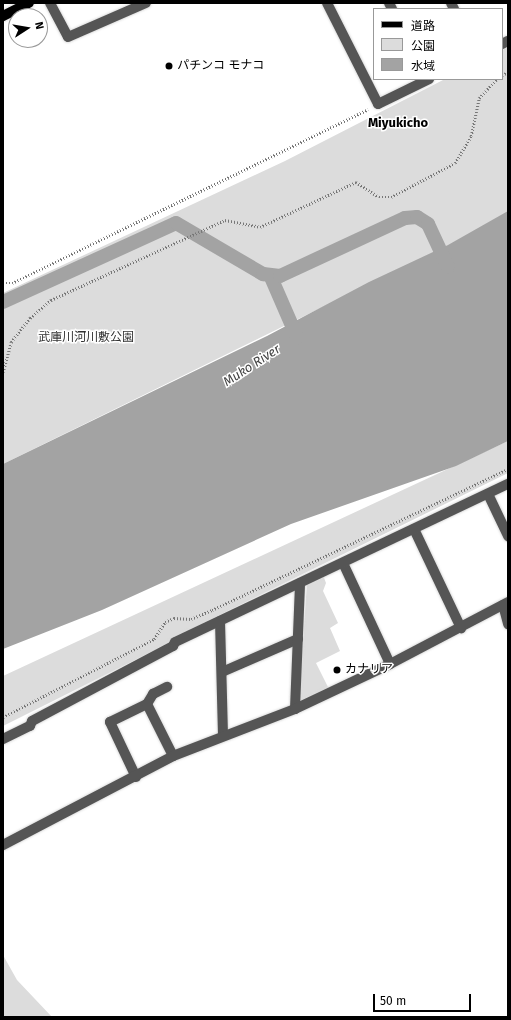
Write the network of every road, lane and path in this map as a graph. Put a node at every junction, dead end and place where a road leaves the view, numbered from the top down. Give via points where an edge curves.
1 (29, 3) edge
2 (50, 3) edge
3 (146, 3) edge
4 (327, 3) edge
5 (3, 16) edge
6 (425, 80) edge
7 (496, 80) edge
8 (378, 104) junction
9 (3, 284) edge
10 (3, 372) edge
11 (508, 484) edge
12 (488, 494) junction
13 (414, 529) junction
14 (508, 536) edge
15 (343, 563) junction
16 (300, 583) junction
17 (506, 604) edge
18 (220, 621) junction
19 (508, 624) edge
20 (461, 628) junction
21 (298, 639) junction
22 (390, 664) junction
23 (222, 672) junction
24 (167, 687) dead end
25 (147, 704) junction
26 (294, 709) junction
27 (224, 735) junction
28 (3, 740) edge
29 (174, 756) junction
30 (136, 777) junction
31 (3, 845) edge

1 - 5 main road
2 - 3 street via 68,37
4 - 8 street
6 - 8 street
7 - 10 path via 479,98 471,136 455,163 391,197 379,197 356,182 260,227 226,220 51,300 30,318 11,342
8 - 9 path via 19,280
11 - 12 street
12 - 13 street
12 - 14 street
13 - 15 street
13 - 20 street
15 - 16 street
15 - 22 street
16 - 18 street
16 - 21 street
17 - 19 street
17 - 20 street
18 - 23 street
18 - 28 street via 175,642 173,646 32,721 30,726
20 - 22 street
21 - 23 street via 273,644
21 - 26 street
22 - 26 street
23 - 27 street
24 - 25 street via 154,694
25 - 29 street
25 - 30 street via 110,722
26 - 27 street
27 - 29 street
29 - 30 street
30 - 31 street

